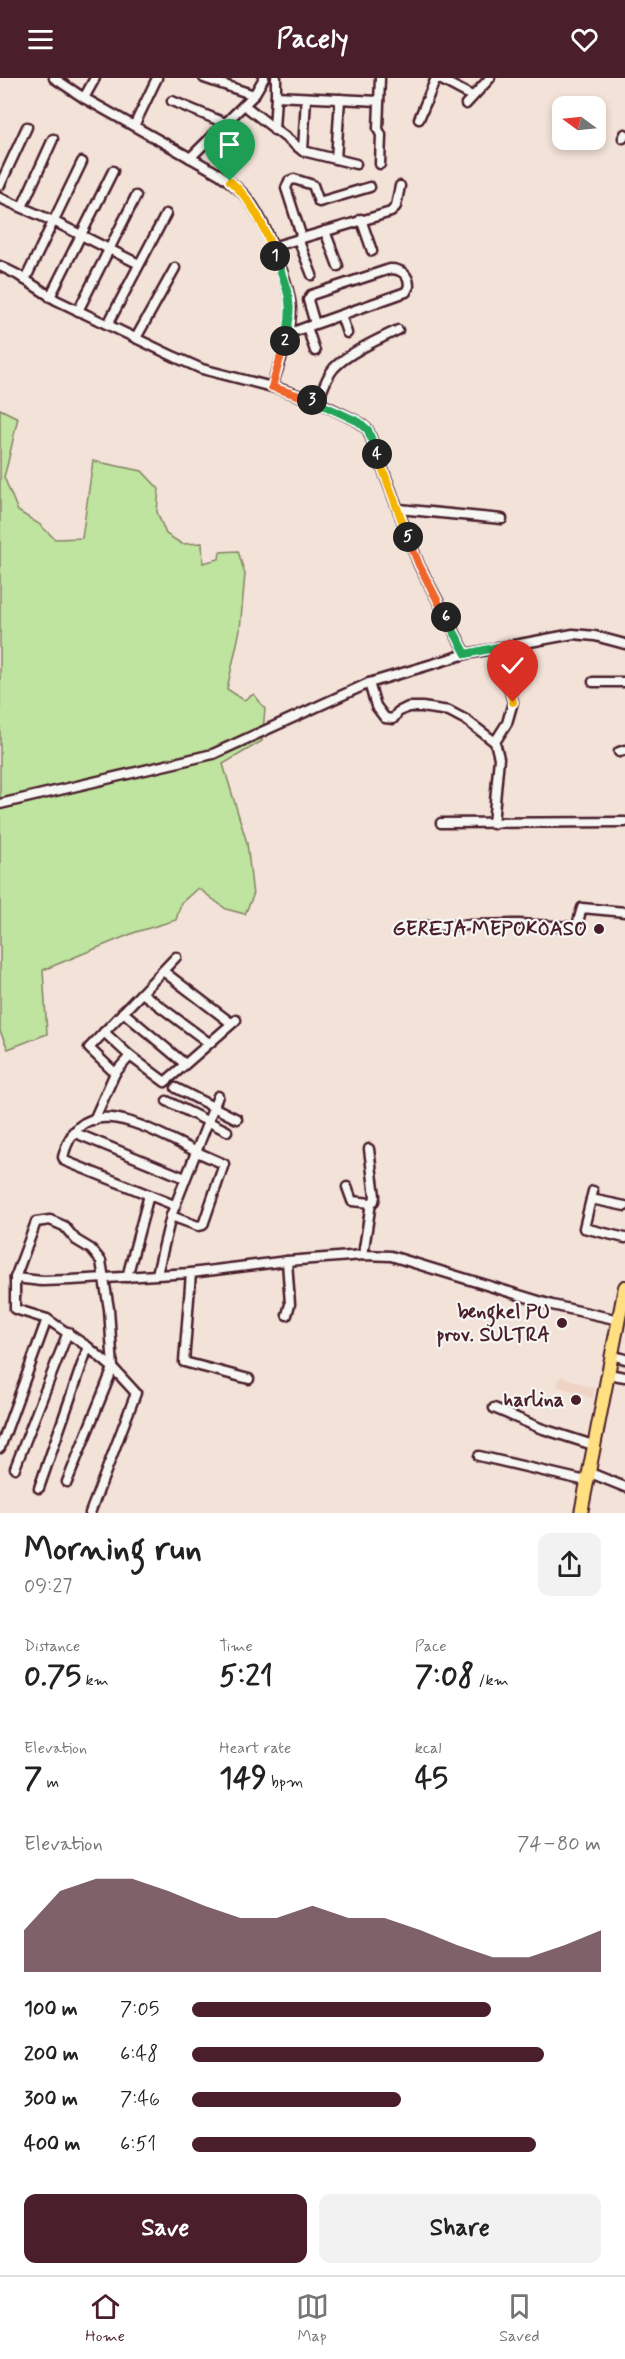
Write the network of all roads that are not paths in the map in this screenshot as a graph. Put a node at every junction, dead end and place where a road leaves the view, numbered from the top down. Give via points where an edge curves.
1 (95, 78) edge
2 (157, 78) edge
3 (204, 78) edge
4 (264, 78) edge
5 (276, 78) edge
6 (380, 78) edge
7 (437, 78) edge
8 (490, 78) edge
9 (57, 79) edge
10 (254, 95) junction
11 (276, 96) junction
12 (472, 96) junction
13 (84, 98) junction
14 (306, 98) junction
15 (340, 99) junction
16 (172, 101) dead end
17 (379, 101) junction
18 (466, 104) dead end
19 (244, 105) junction
20 (419, 119) dead end
21 (225, 123) junction
22 (134, 126) junction
23 (27, 127) dead end
24 (274, 130) junction
25 (53, 138) dead end
26 (303, 151) junction
27 (190, 158) junction
28 (336, 159) junction
29 (82, 162) dead end
30 (356, 164) dead end
31 (380, 164) dead end
32 (113, 171) dead end
33 (0, 185) edge
34 (400, 186) dead end
35 (369, 187) dead end
36 (135, 196) dead end
37 (0, 198) edge
38 (22, 207) junction
39 (166, 214) dead end
40 (361, 219) junction
41 (53, 221) junction
42 (325, 231) junction
43 (80, 235) junction
44 (300, 239) junction
45 (272, 247) junction
46 (109, 249) junction
47 (372, 251) dead end
48 (140, 264) junction
49 (0, 266) edge
50 (338, 266) dead end
51 (175, 268) dead end
52 (312, 275) dead end
53 (25, 280) junction
54 (50, 297) junction
55 (78, 311) junction
56 (341, 315) junction
57 (108, 324) junction
58 (311, 326) junction
59 (398, 330) dead end
60 (347, 333) dead end
61 (287, 334) junction
62 (136, 338) junction
63 (315, 351) dead end
64 (272, 387) junction
65 (318, 402) junction
66 (399, 509) junction
67 (502, 519) dead end
68 (625, 644) edge
69 (498, 647) junction
70 (466, 654) junction
71 (593, 682) dead end
72 (625, 682) edge
73 (369, 683) junction
74 (495, 742) junction
75 (0, 804) edge
76 (625, 822) edge
77 (441, 823) dead end
78 (493, 824) junction
79 (625, 912) edge
80 (420, 926) dead end
81 (176, 957) dead end
82 (163, 970) junction
83 (142, 993) junction
84 (123, 1012) junction
85 (104, 1032) junction
86 (209, 1042) junction
87 (130, 1056) junction
88 (185, 1064) junction
89 (115, 1073) junction
90 (176, 1088) dead end
91 (218, 1096) dead end
92 (166, 1101) dead end
93 (213, 1107) junction
94 (237, 1119) dead end
95 (94, 1120) junction
96 (208, 1122) junction
97 (227, 1131) dead end
98 (73, 1132) junction
99 (369, 1149) dead end
100 (196, 1152) junction
101 (185, 1178) junction
102 (347, 1187) dead end
103 (149, 1195) junction
104 (371, 1203) junction
105 (174, 1205) junction
106 (625, 1206) edge
107 (171, 1216) junction
108 (625, 1238) edge
109 (363, 1255) junction
110 (287, 1261) junction
111 (191, 1273) junction
112 (157, 1275) junction
113 (127, 1277) junction
114 (15, 1278) junction
115 (104, 1278) junction
116 (625, 1287) edge
117 (623, 1303) edge
118 (287, 1315) dead end
119 (47, 1319) junction
120 (619, 1320) junction
121 (68, 1332) junction
122 (88, 1347) junction
123 (612, 1355) junction
124 (625, 1359) edge
125 (113, 1368) junction
126 (608, 1374) junction
127 (625, 1377) edge
128 (249, 1379) dead end
129 (494, 1408) dead end
130 (593, 1446) junction
131 (0, 1448) edge
132 (479, 1456) dead end
133 (15, 1468) dead end
134 (587, 1477) junction
135 (67, 1482) dead end
136 (625, 1487) edge
137 (39, 1488) dead end
138 (90, 1513) edge
139 (581, 1513) edge

1 - 13 street
2 - 22 street
3 - 10 street
4 - 10 street
5 - 11 street
6 - 17 street
7 - 12 street
7 - 20 street
8 - 12 street
9 - 13 street
10 - 19 street
11 - 14 street
11 - 24 street
12 - 18 street
13 - 22 street
14 - 15 street
14 - 26 street
15 - 17 street
15 - 28 street
16 - 21 street
17 - 31 street
19 - 21 street
19 - 24 street
21 - 27 street
22 - 27 street
23 - 33 street
24 - 26 street
25 - 38 street
26 - 28 street
27 - 45 street via 245,195 258,213
28 - 30 street
29 - 41 street
32 - 43 street
34 - 40 street via 394,210
35 - 44 street via 315,204 315,187 311,184 294,179 286,184
36 - 46 street
37 - 38 street
38 - 41 street
39 - 48 street
40 - 42 street
40 - 47 street
41 - 43 street
41 - 53 street
42 - 44 street
42 - 50 street
43 - 46 street
43 - 54 street
44 - 45 street
44 - 52 street
45 - 61 street via 291,303
46 - 48 street
46 - 55 street
48 - 57 street
49 - 53 street
51 - 62 street
53 - 54 street
54 - 55 street
55 - 57 street
56 - 58 street
56 - 58 street via 406,292 407,277 390,269 311,295
56 - 60 street
57 - 62 street
58 - 61 street
58 - 63 street
59 - 65 street via 339,364 328,377
61 - 64 street
62 - 64 street via 202,369
64 - 65 street
65 - 66 street via 368,430
66 - 67 street
66 - 70 street via 419,565
68 - 69 street via 573,634
69 - 70 street
69 - 74 street via 513,702 507,723
70 - 73 street
71 - 72 street
73 - 74 street via 376,706 385,718 393,719 408,707 449,711
73 - 75 street via 213,754
74 - 78 street via 499,758
76 - 78 street
77 - 78 street
79 - 80 street via 582,908 577,925 572,927
81 - 82 street
82 - 83 street
82 - 86 street via 233,1022
83 - 84 street
83 - 86 street
84 - 85 street
84 - 88 street
85 - 87 street
85 - 89 street via 89,1048
86 - 88 street
87 - 88 street via 165,1082
87 - 89 street
89 - 95 street
90 - 93 street
91 - 93 street
92 - 96 street
93 - 94 street
93 - 96 street
95 - 98 street
95 - 100 street via 117,1118 140,1124
96 - 97 street
96 - 100 street
98 - 101 street
98 - 103 street via 65,1161
99 - 104 street via 376,1192
100 - 101 street
100 - 107 street via 224,1164 203,1225
101 - 105 street
102 - 104 street via 352,1201
103 - 105 street
103 - 113 street
104 - 109 street
105 - 107 street
106 - 108 street via 592,1195 584,1228
107 - 112 street
109 - 110 street
109 - 120 street via 401,1258 552,1305
110 - 111 street
110 - 118 street
111 - 112 street
111 - 128 street via 184,1362
112 - 113 street
113 - 115 street
114 - 115 street
114 - 115 street via 36,1222 50,1220 64,1226 91,1249 101,1261
114 - 119 street via 15,1309
115 - 125 street
116 - 117 highway
117 - 120 highway
119 - 121 street
119 - 131 street
120 - 123 highway
121 - 122 street
121 - 133 street
122 - 125 street
122 - 137 street
123 - 124 street
123 - 126 highway
125 - 135 street
125 - 138 street via 136,1394
126 - 127 street
126 - 130 highway
129 - 130 street
130 - 134 highway
132 - 134 street
134 - 136 street
134 - 139 highway

